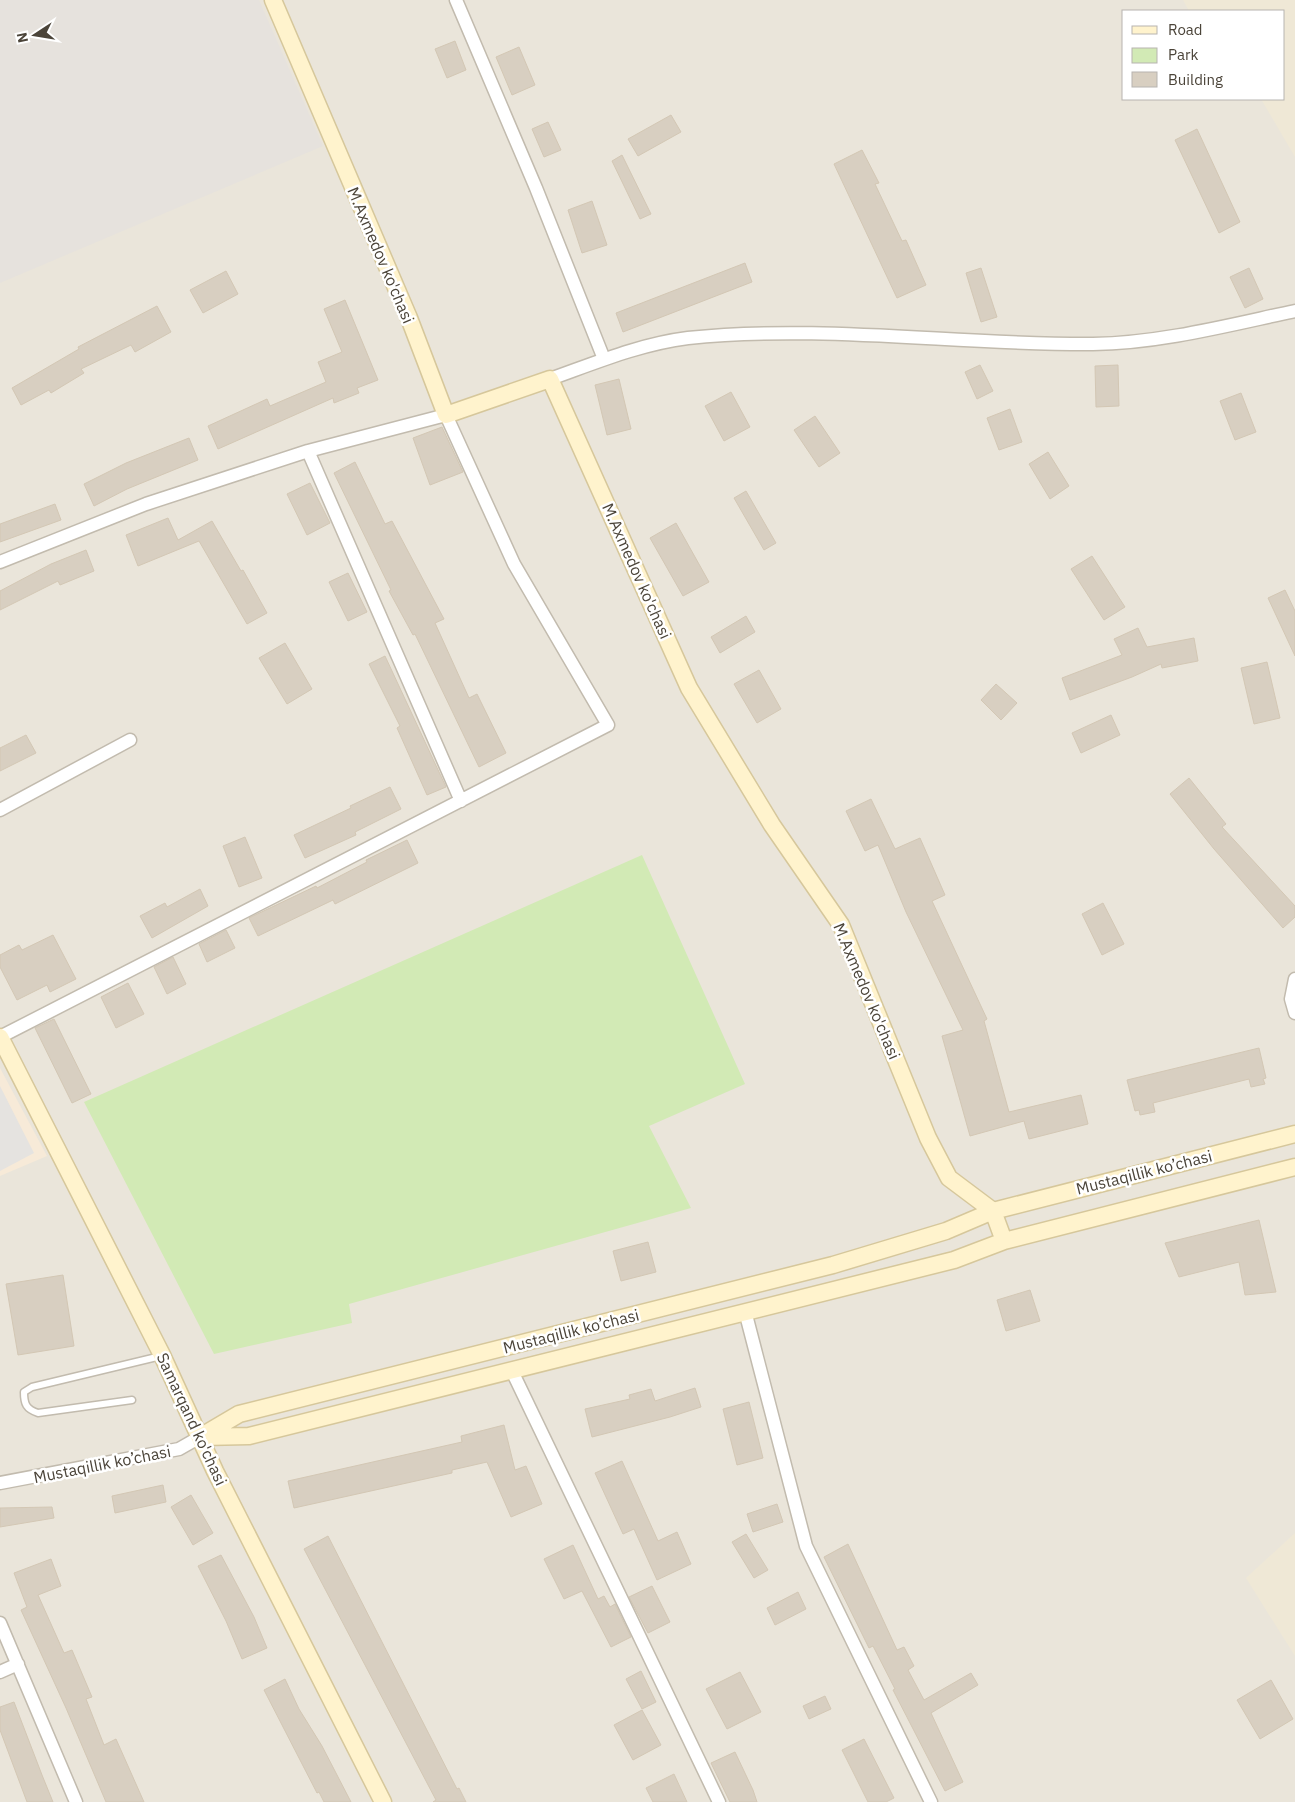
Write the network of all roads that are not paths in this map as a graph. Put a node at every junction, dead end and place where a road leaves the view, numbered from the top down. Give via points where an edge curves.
1 (273, 0) edge
2 (456, 0) edge
3 (1295, 310) edge
4 (604, 359) junction
5 (550, 379) junction
6 (452, 413) junction
7 (308, 451) junction
8 (0, 562) edge
9 (130, 740) dead end
10 (460, 801) junction
11 (0, 810) edge
12 (1295, 979) edge
13 (1295, 1013) edge
14 (0, 1037) edge
15 (1295, 1134) edge
16 (1295, 1167) edge
17 (993, 1211) junction
18 (1004, 1241) junction
19 (745, 1311) junction
20 (162, 1355) junction
21 (512, 1371) junction
22 (132, 1400) dead end
23 (200, 1437) junction
24 (0, 1483) edge
25 (0, 1624) edge
26 (18, 1664) junction
27 (0, 1672) edge
28 (76, 1802) edge
29 (383, 1802) edge
30 (719, 1802) edge
31 (931, 1802) edge

1 - 6 street, M.Axmedov ko'chasi via 408,318
2 - 4 street
3 - 4 street via 1161,338 1094,344 756,334 687,338
4 - 5 street
5 - 6 street
5 - 17 street, M.Axmedov ko'chasi via 689,688 772,825 841,925 928,1138 949,1178
6 - 7 street
6 - 10 street via 514,564 608,725
7 - 8 street via 146,504
7 - 10 street
9 - 11 street
10 - 14 street
12 - 13 street via 1291,999
14 - 20 street, Samarqand ko'chasi
15 - 17 street, Mustaqillik ko’chasi
16 - 18 street, Mustaqillik ko’chasi
17 - 18 street
17 - 23 street, Mustaqillik ko’chasi via 946,1232 833,1265 239,1414
18 - 19 street, Mustaqillik ko’chasi via 954,1260
19 - 21 street, Mustaqillik ko’chasi
19 - 31 street via 806,1546
20 - 22 lane via 32,1387 24,1392 24,1404 30,1411 38,1413
20 - 23 street, Samarqand ko'chasi
21 - 23 street, Mustaqillik ko’chasi via 249,1436
21 - 30 street
23 - 24 street, Mustaqillik ko’chasi via 179,1450
23 - 29 street, Samarqand ko'chasi
25 - 26 street
26 - 27 street
26 - 28 street

